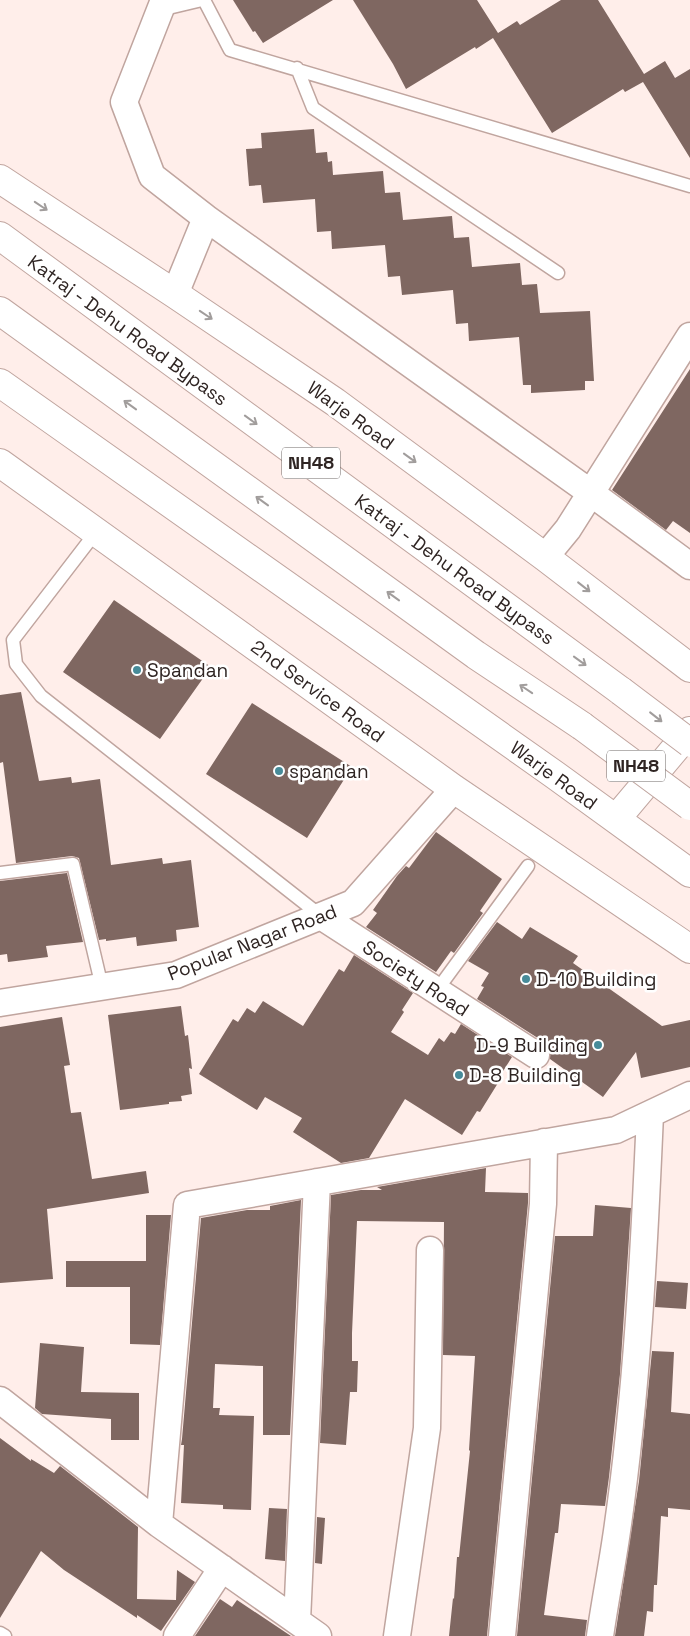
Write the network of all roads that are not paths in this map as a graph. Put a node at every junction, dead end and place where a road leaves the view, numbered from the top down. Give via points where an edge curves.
1 (203, 0) edge
2 (162, 5) edge
3 (297, 68) junction
4 (0, 179) edge
5 (690, 186) edge
6 (206, 218) junction
7 (0, 236) edge
8 (558, 273) dead end
9 (175, 294) junction
10 (0, 311) edge
11 (689, 339) edge
12 (0, 383) edge
13 (0, 463) edge
14 (591, 493) junction
15 (96, 532) junction
16 (545, 557) junction
17 (690, 566) edge
18 (690, 668) edge
19 (690, 731) edge
20 (690, 743) edge
21 (454, 789) junction
22 (690, 806) edge
23 (616, 819) junction
24 (528, 866) dead end
25 (0, 873) edge
26 (690, 873) edge
27 (326, 914) junction
28 (690, 949) edge
29 (102, 986) junction
30 (0, 1003) edge
31 (536, 1055) dead end
32 (690, 1095) edge
33 (650, 1114) junction
34 (544, 1142) junction
35 (317, 1182) junction
36 (430, 1250) dead end
37 (0, 1400) edge
38 (159, 1524) junction
39 (222, 1568) junction
40 (297, 1621) junction
41 (0, 1633) edge
42 (4, 1636) edge
43 (177, 1636) edge
44 (318, 1636) edge
45 (397, 1636) edge
46 (502, 1636) edge
47 (600, 1636) edge

1 - 2 lane
1 - 3 lane via 230,50
2 - 6 street via 124,102 152,176
3 - 5 lane
3 - 8 lane via 313,108
4 -> 9 main road, Warje Road
6 - 9 street
6 - 14 street
7 -> 20 main road, Katraj - Dehu Road Bypass / NH48, bridge
9 -> 16 main road, Warje Road via 334,402
22 -> 10 main road, NH48, bridge
11 - 14 street
12 - 23 main road, Warje Road
13 - 15 main road, 2nd Service Road
14 - 16 street
14 - 17 street
15 - 21 main road, 2nd Service Road
15 - 27 lane via 13,640 16,664 41,696
16 -> 18 main road, Warje Road
19 - 23 main road
21 - 27 street, Popular Nagar Road via 353,903
21 - 28 main road, 2nd Service Road
23 - 26 main road, Warje Road
24 - 27 lane via 440,986
25 - 29 lane via 73,864
27 - 29 street, Popular Nagar Road via 176,975
27 - 31 street, Society Road
29 - 30 street, Popular Nagar Road
32 - 33 street
33 - 34 street via 616,1130
33 - 47 street via 644,1258 630,1420
34 - 35 street
34 - 46 street via 543,1204
35 - 38 street via 187,1205
35 - 40 street
36 - 45 street via 427,1428
37 - 38 street
38 - 39 street
39 - 40 street
39 - 43 street
40 - 44 street
41 - 42 lane

